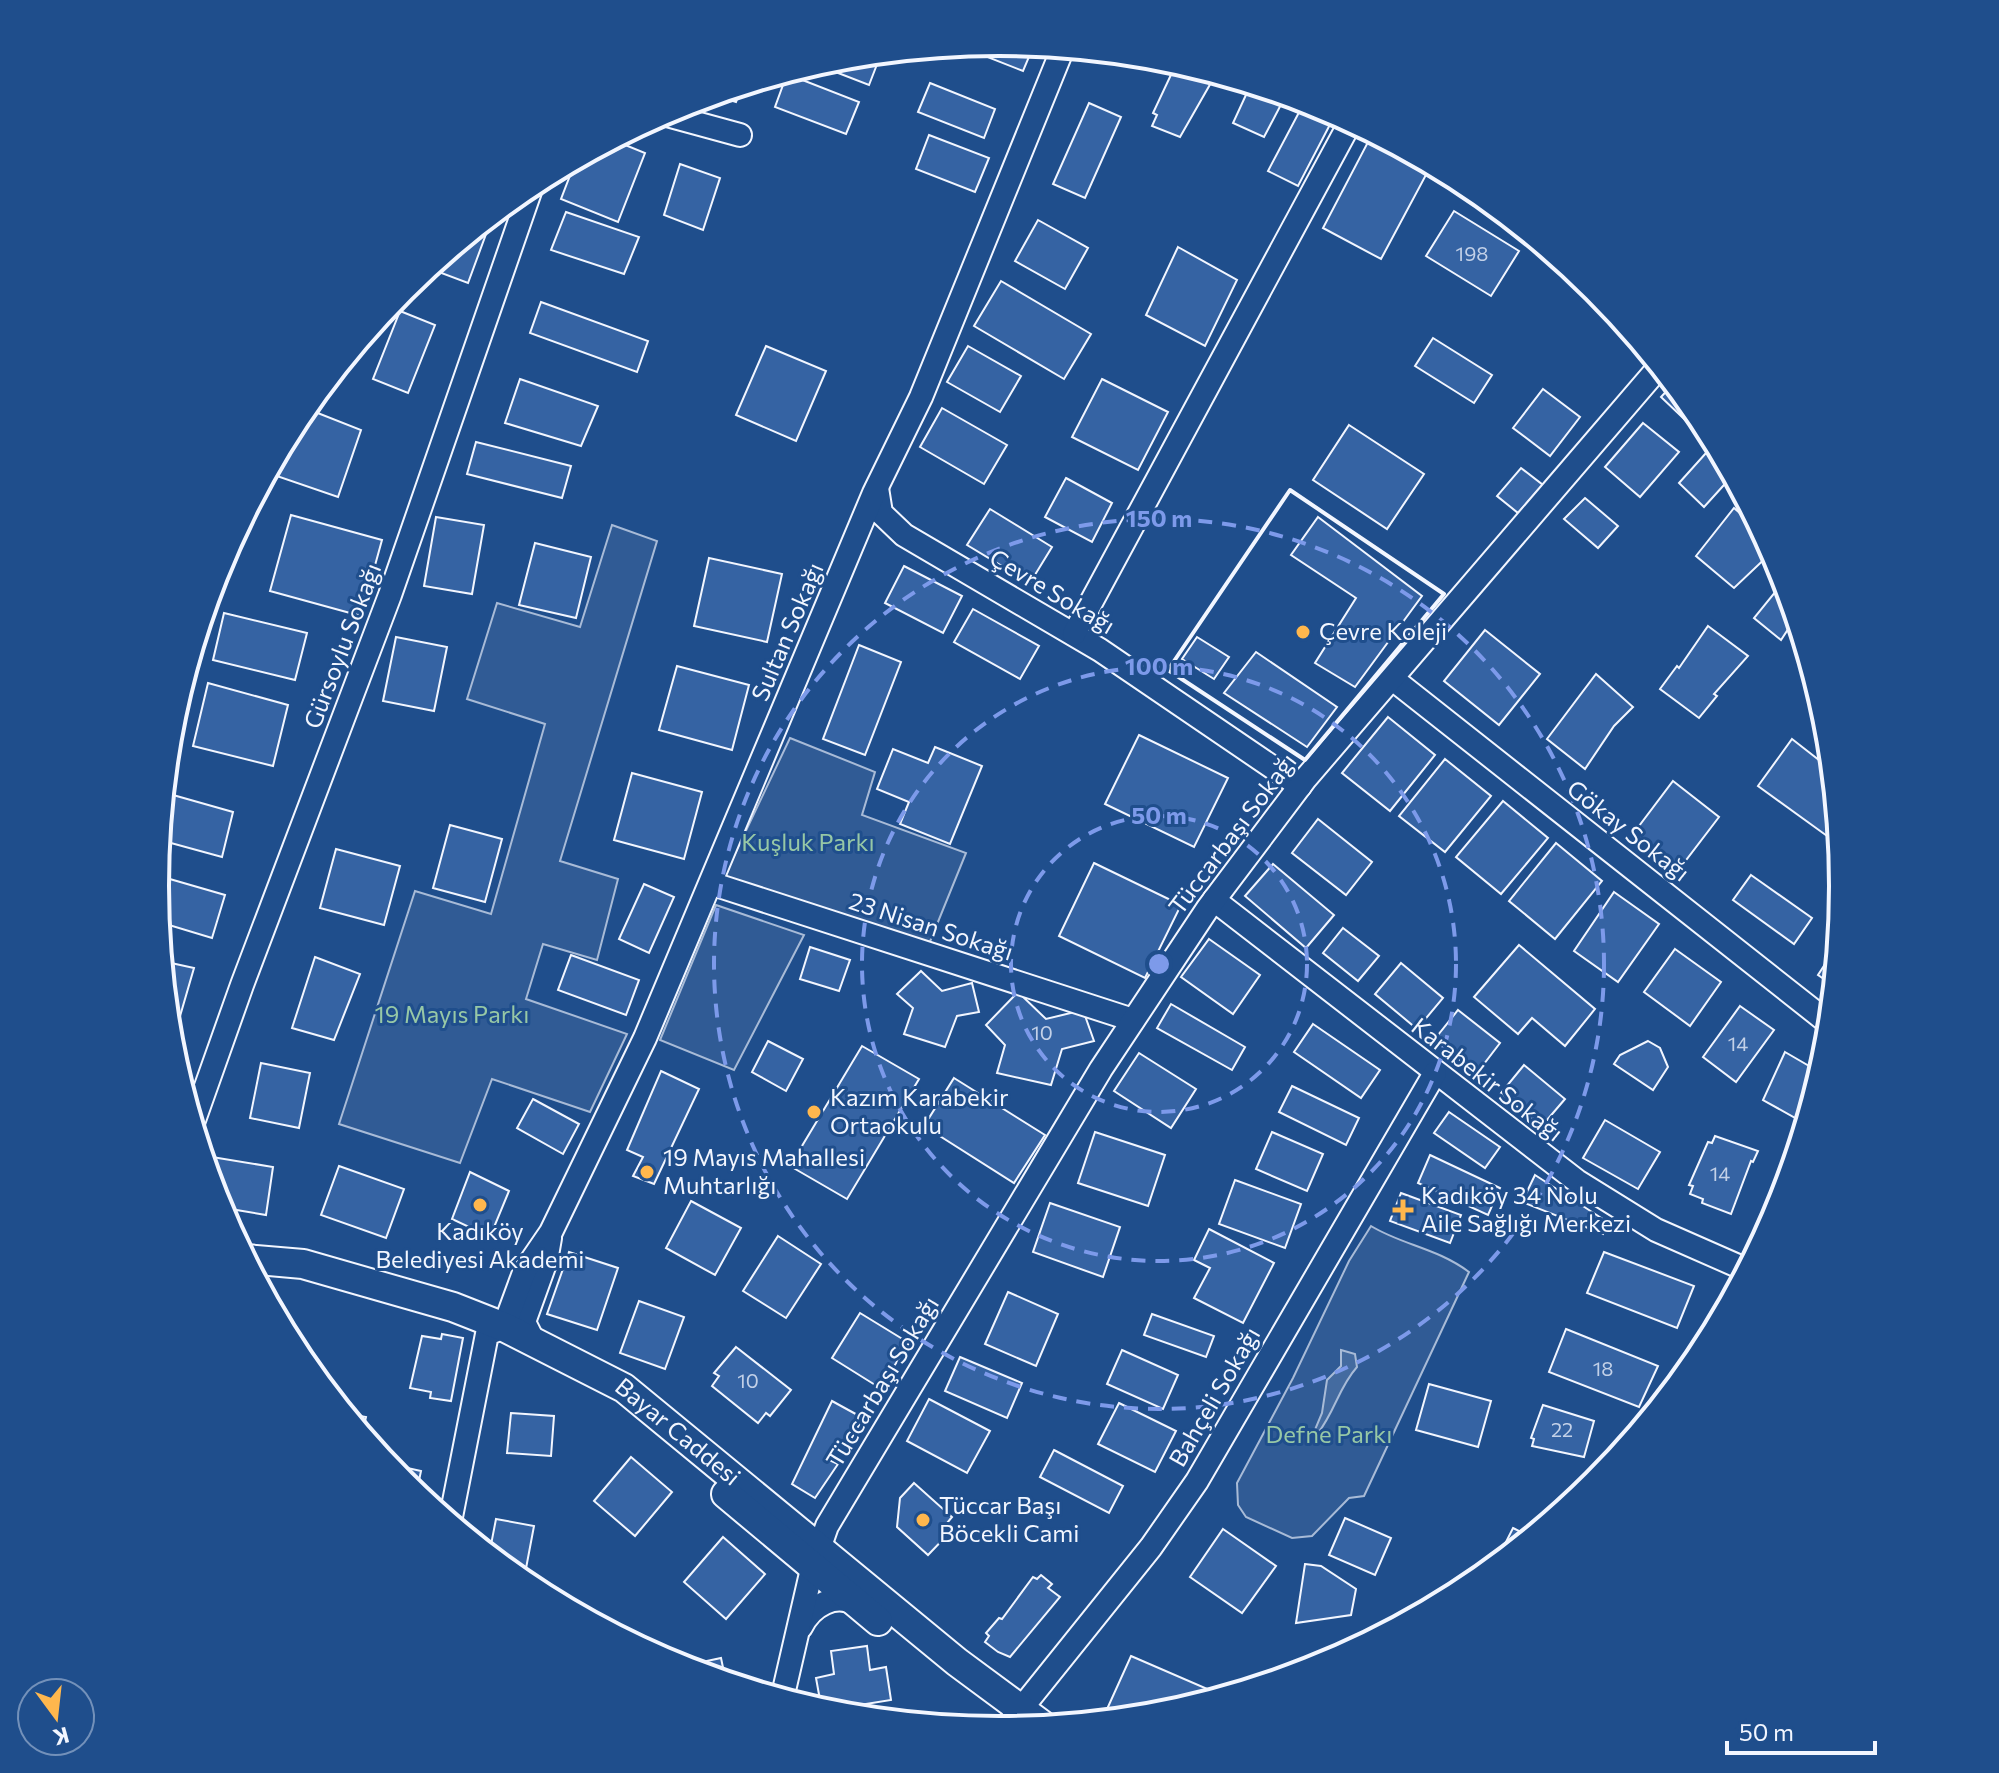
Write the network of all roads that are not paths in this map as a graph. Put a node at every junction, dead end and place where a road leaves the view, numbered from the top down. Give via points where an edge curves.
1 (1059, 58) edge
2 (682, 119) edge
3 (1345, 132) edge
4 (740, 135) dead end
5 (511, 215) edge
6 (1653, 375) edge
7 (878, 486) junction
8 (904, 535) junction
9 (855, 542) junction
10 (1074, 634) junction
11 (1394, 680) junction
12 (1300, 786) junction
13 (713, 884) junction
14 (1214, 900) junction
15 (1820, 1016) edge
16 (1133, 1020) junction
17 (1435, 1073) junction
18 (199, 1107) edge
19 (551, 1232) junction
20 (260, 1264) edge
21 (1738, 1266) edge
22 (496, 1330) junction
23 (534, 1342) junction
24 (453, 1511) edge
25 (815, 1559) junction
26 (857, 1605) junction
27 (799, 1631) junction
28 (785, 1689) edge
29 (1018, 1716) edge
30 (1007, 1717) edge
31 (1008, 1717) edge

1 - 7 street, Sultan Sokağı via 915,411
2 - 4 street
3 - 10 street
5 - 18 street, Gürsoylu Sokağı via 390,595
6 - 11 street, Tüccarbaşı Sokağı
7 - 8 street, Çevre Sokağı via 879,510
7 - 9 street, Sultan Sokağı
8 - 9 street via 879,530
8 - 10 street, Çevre Sokağı
9 - 13 street, Sultan Sokağı
10 - 12 street, Çevre Sokağı
11 - 12 street, Tüccarbaşı Sokağı
11 - 15 street, Gökay Sokağı
12 - 14 street, Tüccarbaşı Sokağı
13 - 16 street, 23 Nisan Sokağı
13 - 19 street, Sultan Sokağı via 630,1072
14 - 16 street, Tüccarbaşı Sokağı
14 - 17 street, Karabekir Sokağı
16 - 25 street, Tüccarbaşı Sokağı via 871,1452
17 - 21 street, Karabekir Sokağı via 1624,1212
17 - 29 street, Bahçeli Sokağı via 1197,1481
19 - 22 street, Sultan Sokağı via 525,1270
19 - 23 street, Sultan Sokağı via 524,1319
20 - 22 main road, Bayar Caddesi
22 - 23 main road, Bayar Caddesi
22 - 24 street, Sultan Sokağı
22 - 25 main road, Bayar Caddesi via 621,1407
23 - 25 main road, Bayar Caddesi via 640,1399
25 - 26 main road, Bayar Caddesi
25 - 27 street, Tüccarbaşı Sokağı
25 - 31 main road, Bayar Caddesi
26 - 27 street via 844,1599 824,1604 810,1613
26 - 30 main road, Bayar Caddesi
27 - 28 street, Tüccarbaşı Sokağı

